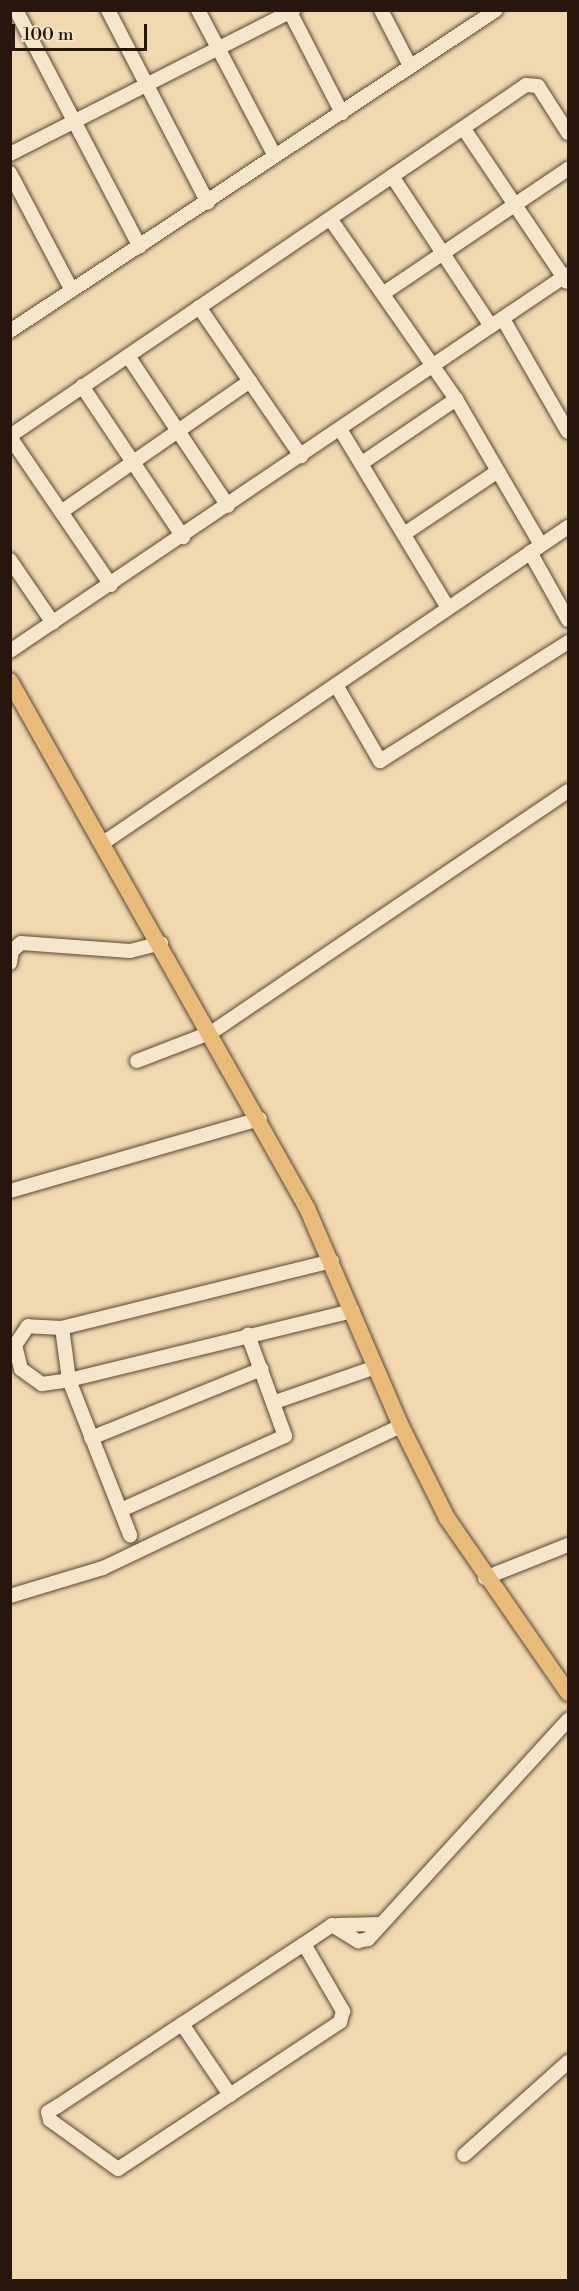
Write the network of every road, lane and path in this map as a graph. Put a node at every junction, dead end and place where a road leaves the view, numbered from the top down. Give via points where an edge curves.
1 (16, 10) edge
2 (108, 10) edge
3 (198, 10) edge
4 (381, 10) edge
5 (496, 10) edge
6 (291, 11) edge
7 (474, 16) edge
8 (218, 49) junction
9 (410, 66) junction
10 (147, 85) junction
11 (342, 113) junction
12 (75, 122) junction
13 (464, 129) junction
14 (568, 133) edge
15 (10, 154) edge
16 (275, 156) junction
17 (568, 169) edge
18 (10, 173) edge
19 (392, 176) junction
20 (208, 203) junction
21 (515, 205) junction
22 (331, 220) junction
23 (140, 247) junction
24 (444, 254) junction
25 (567, 278) edge
26 (70, 287) junction
27 (384, 293) junction
28 (199, 307) junction
29 (497, 322) junction
30 (10, 331) edge
31 (128, 356) junction
32 (434, 366) junction
33 (250, 381) junction
34 (82, 386) junction
35 (456, 399) junction
36 (340, 429) junction
37 (179, 432) junction
38 (568, 432) edge
39 (10, 436) edge
40 (301, 456) junction
41 (134, 463) junction
42 (362, 463) junction
43 (498, 471) junction
44 (228, 506) junction
45 (61, 512) junction
46 (568, 527) edge
47 (404, 534) junction
48 (183, 537) junction
49 (536, 549) junction
50 (10, 560) edge
51 (111, 585) junction
52 (448, 608) junction
53 (568, 620) edge
54 (53, 623) junction
55 (568, 642) edge
56 (10, 651) edge
57 (10, 681) edge
58 (336, 685) junction
59 (568, 791) edge
60 (103, 843) junction
61 (161, 943) junction
62 (10, 963) edge
63 (212, 1032) junction
64 (137, 1061) dead end
65 (260, 1119) junction
66 (10, 1191) edge
67 (332, 1261) junction
68 (353, 1311) junction
69 (62, 1328) junction
70 (248, 1335) junction
71 (376, 1367) junction
72 (262, 1369) junction
73 (69, 1380) junction
74 (275, 1402) junction
75 (401, 1426) junction
76 (91, 1438) junction
77 (121, 1510) junction
78 (130, 1536) dead end
79 (568, 1545) edge
80 (484, 1578) junction
81 (10, 1596) edge
82 (568, 1693) edge
83 (568, 1720) edge
84 (304, 1944) junction
85 (182, 2024) junction
86 (568, 2062) edge
87 (230, 2095) junction
88 (464, 2155) dead end

1 - 12 street
2 - 10 street
3 - 8 street
4 - 9 street
5 - 7 street
6 - 8 street
6 - 11 street
7 - 9 street
8 - 10 street
8 - 16 street
9 - 11 street
10 - 12 street
10 - 20 street
11 - 16 street
12 - 15 street
12 - 23 street
13 - 14 street via 532,85
13 - 19 street
13 - 21 street
16 - 20 street
17 - 21 street
18 - 26 street
19 - 22 street
19 - 24 street
20 - 23 street
21 - 24 street
21 - 25 street
22 - 27 street
22 - 28 street
23 - 26 street
24 - 27 street
24 - 29 street
25 - 29 street
26 - 30 street
27 - 32 street
28 - 31 street
28 - 33 street
29 - 32 street
29 - 38 street
31 - 34 street
31 - 37 street
32 - 35 street
32 - 36 street
33 - 37 street
33 - 40 street
34 - 39 street
34 - 41 street
35 - 42 street
35 - 43 street
36 - 40 street
36 - 42 street
37 - 41 street
37 - 44 street
39 - 45 street
40 - 44 street
41 - 45 street
41 - 48 street
42 - 47 street
43 - 47 street
43 - 49 street
44 - 48 street
45 - 51 street
46 - 49 street
47 - 52 street
48 - 51 street
49 - 52 street
49 - 53 street
50 - 54 street
51 - 54 street
52 - 58 street
54 - 56 street
55 - 58 street via 380,761
57 - 60 main road
58 - 60 street
59 - 63 street
60 - 61 main road
61 - 62 street via 130,951 21,943
61 - 63 main road
63 - 64 street
63 - 65 main road
65 - 66 street
65 - 67 main road
67 - 68 main road
67 - 69 street
68 - 70 street
68 - 71 main road
69 - 73 street
69 - 73 street via 28,1326 15,1345 29,1379
70 - 72 street
70 - 73 street
71 - 74 street
71 - 75 main road
72 - 74 street
72 - 76 street
73 - 76 street
74 - 77 street via 285,1436
75 - 80 main road
75 - 81 street via 108,1565
76 - 77 street
77 - 78 street
79 - 80 street
80 - 82 main road
83 - 84 street via 361,1942 338,1925
84 - 85 street
84 - 87 street via 343,2019
85 - 87 street
85 - 87 street via 48,2112 50,2120 118,2169
86 - 88 street

